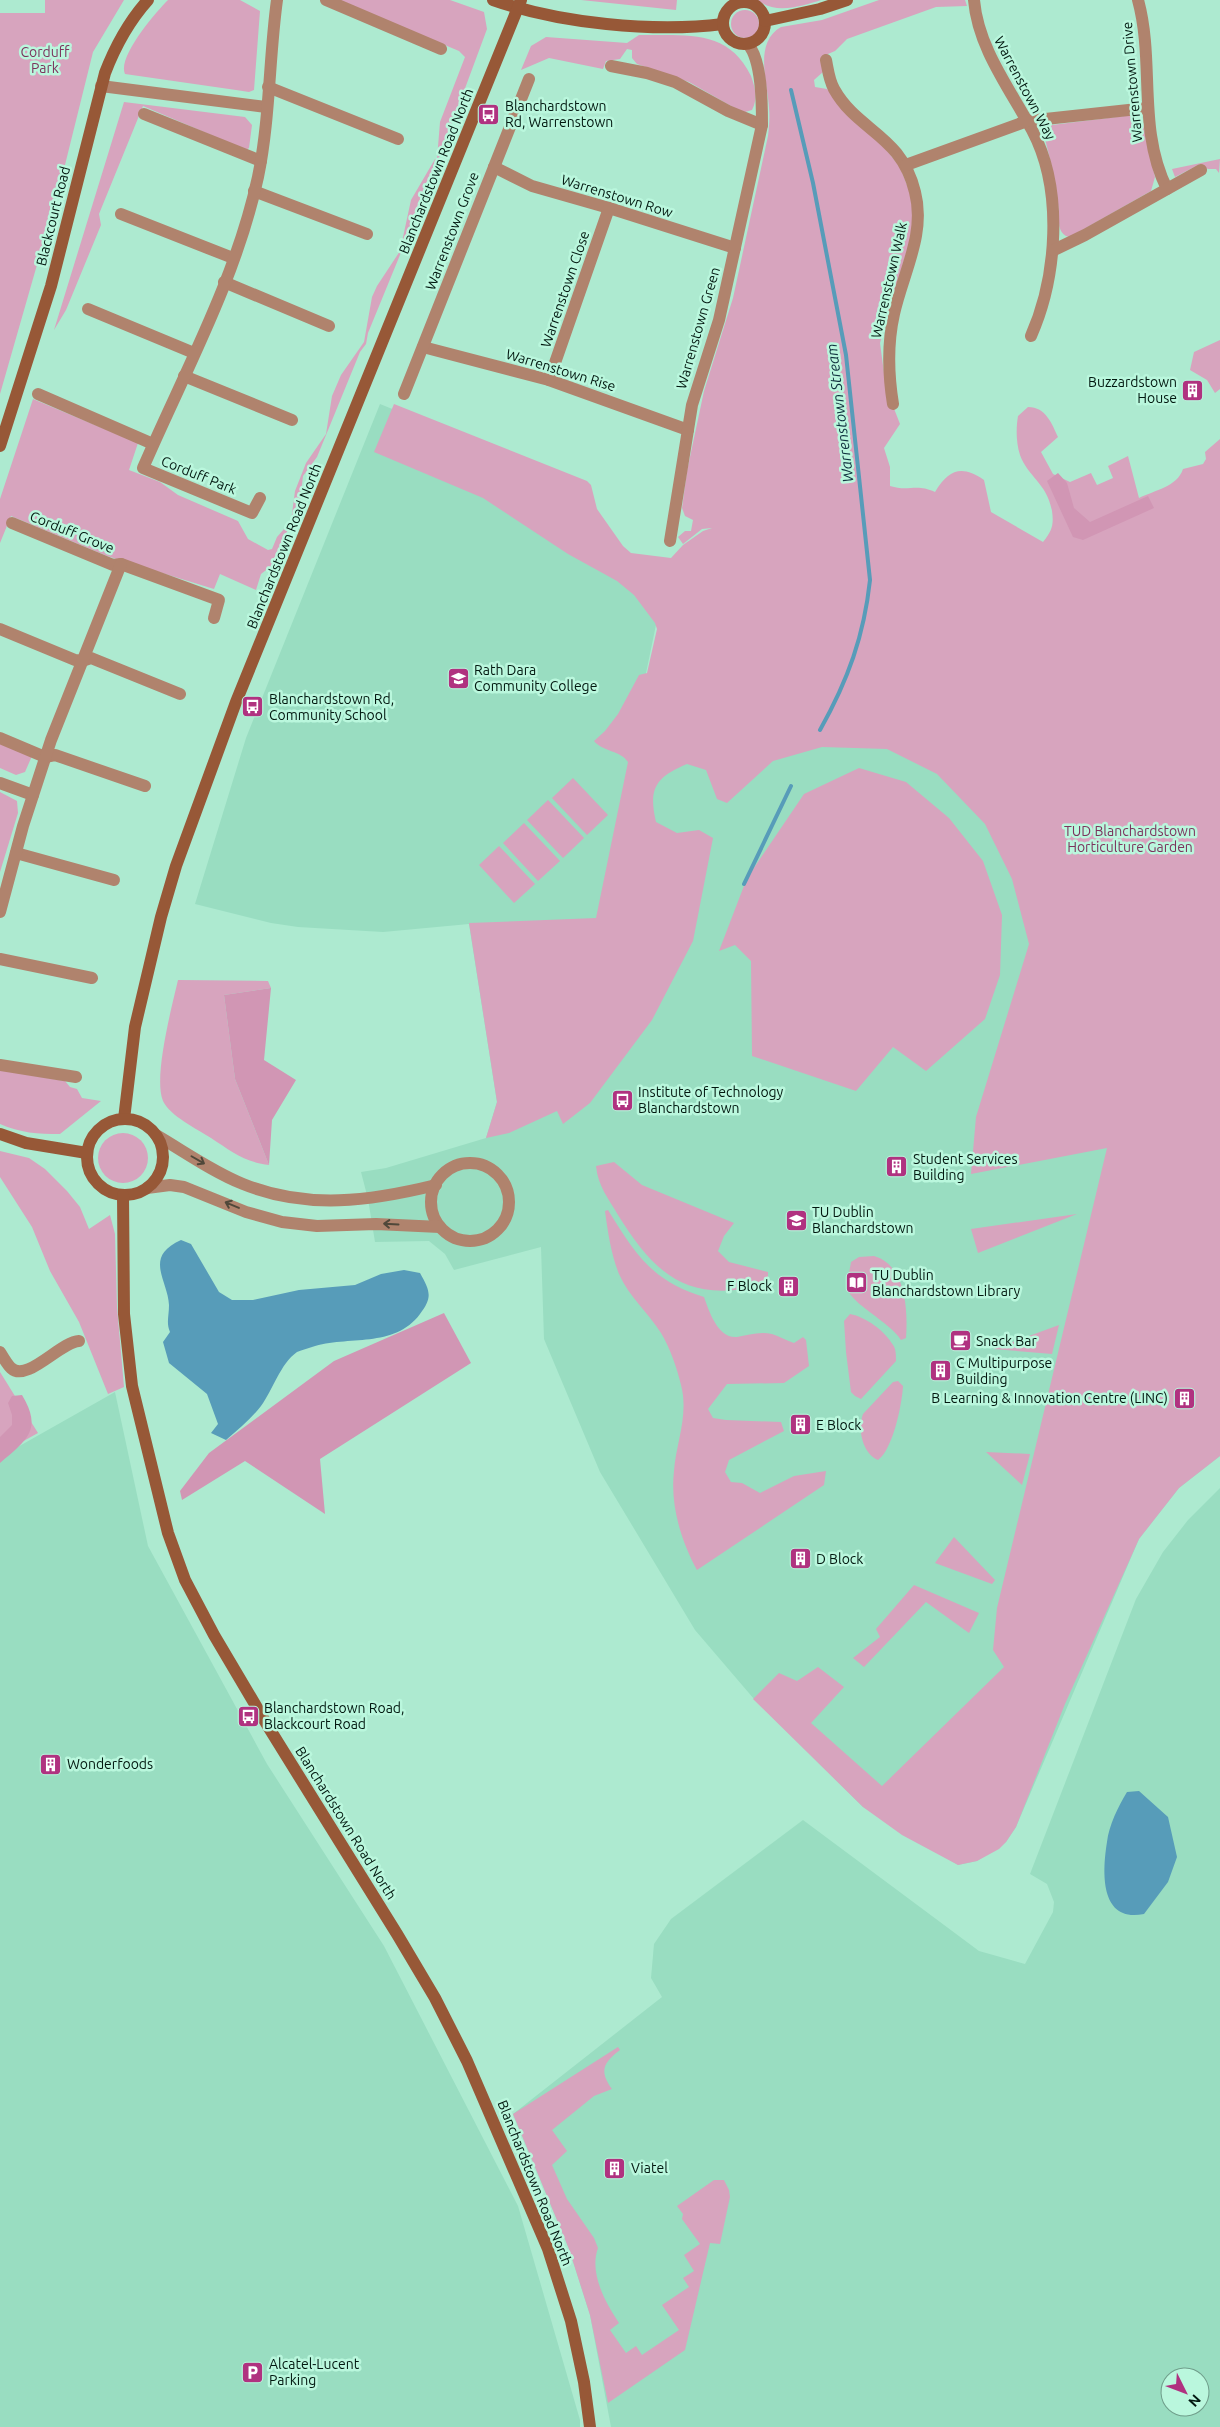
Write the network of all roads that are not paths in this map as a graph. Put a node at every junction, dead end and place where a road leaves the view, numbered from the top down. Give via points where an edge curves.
1 (148, 0) edge
2 (277, 0) edge
3 (326, 0) edge
4 (493, 0) edge
5 (847, 0) edge
6 (974, 0) edge
7 (1138, 0) edge
8 (742, 1) edge
9 (519, 4) edge
10 (765, 21) junction
11 (723, 24) junction
12 (748, 44) junction
13 (441, 49) dead end
14 (826, 60) dead end
15 (611, 66) dead end
16 (529, 79) dead end
17 (101, 86) junction
18 (268, 87) junction
19 (266, 107) junction
20 (1147, 108) junction
21 (144, 114) dead end
22 (1027, 121) junction
23 (762, 125) junction
24 (398, 139) dead end
25 (260, 160) junction
26 (906, 165) junction
27 (494, 167) junction
28 (1201, 170) dead end
29 (1167, 189) junction
30 (254, 191) junction
31 (609, 208) junction
32 (121, 214) dead end
33 (367, 234) dead end
34 (735, 248) junction
35 (1054, 250) junction
36 (233, 258) junction
37 (224, 282) junction
38 (88, 309) dead end
39 (329, 326) dead end
40 (1031, 336) dead end
41 (423, 347) junction
42 (194, 352) junction
43 (184, 376) junction
44 (549, 380) junction
45 (38, 394) dead end
46 (404, 394) dead end
47 (894, 404) dead end
48 (292, 420) dead end
49 (688, 430) junction
50 (153, 444) junction
51 (0, 446) edge
52 (260, 498) dead end
53 (12, 523) dead end
54 (670, 541) dead end
55 (121, 564) junction
56 (214, 618) dead end
57 (0, 629) edge
58 (82, 661) junction
59 (180, 694) dead end
60 (0, 738) edge
61 (45, 757) junction
62 (0, 783) edge
63 (145, 786) dead end
64 (33, 795) junction
65 (16, 853) junction
66 (114, 880) dead end
67 (0, 912) edge
68 (0, 959) edge
69 (92, 978) dead end
70 (0, 1065) edge
71 (76, 1077) dead end
72 (124, 1118) junction
73 (0, 1134) edge
74 (156, 1135) junction
75 (87, 1153) junction
76 (436, 1185) junction
77 (147, 1188) junction
78 (123, 1195) junction
79 (440, 1226) junction
80 (79, 1341) dead end
81 (0, 1352) edge
82 (590, 2427) edge

1 - 17 main road, Blackcourt Road via 131,22 111,58
2 - 18 street, Corduff Park
3 - 13 street
4 - 9 main road
5 - 10 main road
6 - 22 street, Warrenstown Way via 982,38
7 - 20 street, Warrenstown Drive via 1146,46
8 - 10 main road via 760,9
8 - 11 main road via 730,7
9 - 11 main road via 560,17 632,26 696,28
9 - 72 main road, Blanchardstown Road North via 236,702 176,866 139,1011
10 - 12 main road via 759,38
11 - 12 main road via 728,38
12 - 23 street, Warrenstown Green via 755,59 761,92
14 - 26 street, Warrenstown Walk via 830,79 839,97 889,143
15 - 23 street via 675,82 728,111
16 - 27 street, Warrenstown Grove
17 - 19 street
17 - 51 main road, Blackcourt Road via 50,286
18 - 19 street, Corduff Park
18 - 24 street
19 - 25 street, Corduff Park
20 - 22 street
20 - 29 street, Warrenstown Drive via 1154,154
21 - 25 street
22 - 26 street
22 - 35 street, Warrenstown Way via 1048,175
23 - 34 street, Warrenstown Green
25 - 30 street, Corduff Park
26 - 47 street, Warrenstown Walk via 916,192 918,215 913,252 890,332 888,358
27 - 31 street, Warrenstown Row via 532,186
27 - 41 street, Warrenstown Grove
28 - 29 street
29 - 35 street
30 - 33 street
30 - 36 street, Corduff Park
31 - 34 street, Warrenstown Row
31 - 44 street, Warrenstown Close
32 - 36 street
34 - 49 street, Warrenstown Green via 719,320 692,405
35 - 40 street, Warrenstown Way via 1041,313
36 - 37 street, Corduff Park
37 - 39 street
37 - 42 street, Corduff Park
38 - 42 street
41 - 44 street, Warrenstown Rise
41 - 46 street, Warrenstown Grove
42 - 43 street, Corduff Park
43 - 48 street
43 - 50 street, Corduff Park
44 - 49 street, Warrenstown Rise
45 - 50 street, Corduff Park
49 - 54 street, Warrenstown Green
50 - 52 street, Corduff Park via 143,468 252,513
53 - 55 street, Corduff Grove via 113,565
55 - 56 street, Corduff Grove via 219,600
55 - 58 street, Corduff Grove
57 - 58 street
58 - 59 street via 91,658
58 - 61 street, Corduff Grove
60 - 61 street
61 - 63 street via 55,755
61 - 64 street, Corduff Grove
62 - 64 street
64 - 65 street, Corduff Grove
65 - 66 street
65 - 67 street, Corduff Grove
68 - 69 street
70 - 71 street
72 - 74 main road via 137,1120
72 - 75 main road via 100,1128 91,1138
73 - 75 main road via 26,1143
74 -> 76 street via 243,1184 297,1199 344,1201 386,1197
74 - 77 main road via 162,1146 163,1158 156,1180
75 - 78 main road via 91,1176 99,1186
76 - 79 street via 432,1202
76 - 79 street via 449,1170 473,1163 496,1173 508,1195 506,1218 491,1235 468,1241 456,1238
77 - 78 main road via 136,1194
79 -> 77 street via 317,1226 282,1222 246,1212 184,1187
78 - 82 main road, Blanchardstown Road North via 124,1314 132,1386 168,1533 185,1580 269,1728 416,1966 467,2061 548,2249 571,2321
80 - 81 street via 66,1344 23,1372 11,1368

